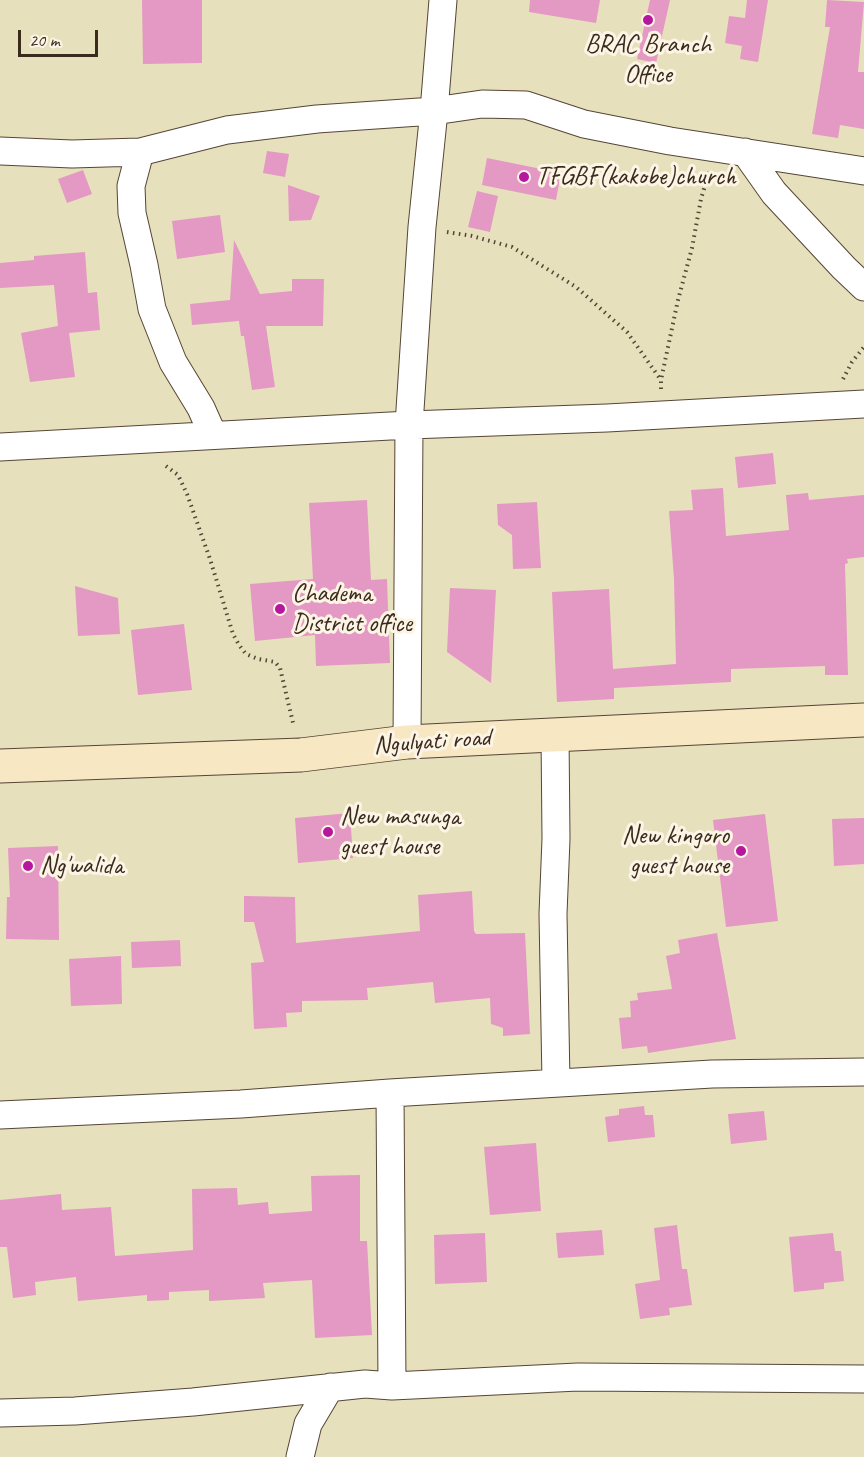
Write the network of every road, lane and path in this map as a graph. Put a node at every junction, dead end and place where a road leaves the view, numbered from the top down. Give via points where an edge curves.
1 (443, 0) edge
2 (434, 111) junction
3 (716, 148) junction
4 (0, 151) edge
5 (140, 152) junction
6 (745, 152) junction
7 (864, 171) edge
8 (422, 227) junction
9 (864, 287) edge
10 (661, 380) junction
11 (864, 404) edge
12 (661, 415) junction
13 (409, 425) junction
14 (213, 435) junction
15 (136, 440) junction
16 (0, 447) edge
17 (864, 720) edge
18 (555, 734) junction
19 (407, 742) junction
20 (301, 755) junction
21 (0, 766) edge
22 (864, 1072) edge
23 (556, 1083) junction
24 (390, 1092) junction
25 (0, 1115) edge
26 (864, 1379) edge
27 (392, 1386) junction
28 (330, 1387) junction
29 (0, 1413) edge
30 (300, 1457) edge

1 - 2 street
2 - 3 street via 482,104 526,105 584,124
2 - 5 street via 226,130
2 - 8 street
3 - 6 street
3 - 10 path
4 - 5 street
5 - 14 street via 131,186 132,213 152,309 173,362
6 - 7 street
6 - 9 street via 774,193
8 - 10 path via 512,247 544,265 627,332
8 - 13 street
10 - 12 path
11 - 12 street
12 - 13 street
13 - 14 street
13 - 19 street
14 - 15 street
15 - 16 street
15 - 20 path via 178,475 239,645 246,654 275,662 280,668
17 - 18 main road, Ngulyati road
18 - 19 main road, Ngulyati road
18 - 23 street
19 - 20 main road, Ngulyati road
20 - 21 main road, Ngulyati road
22 - 23 street via 712,1074
23 - 24 street
24 - 25 street via 241,1104
24 - 27 street
26 - 27 street via 578,1377
27 - 28 street
28 - 29 street via 193,1402
28 - 30 street via 308,1424

